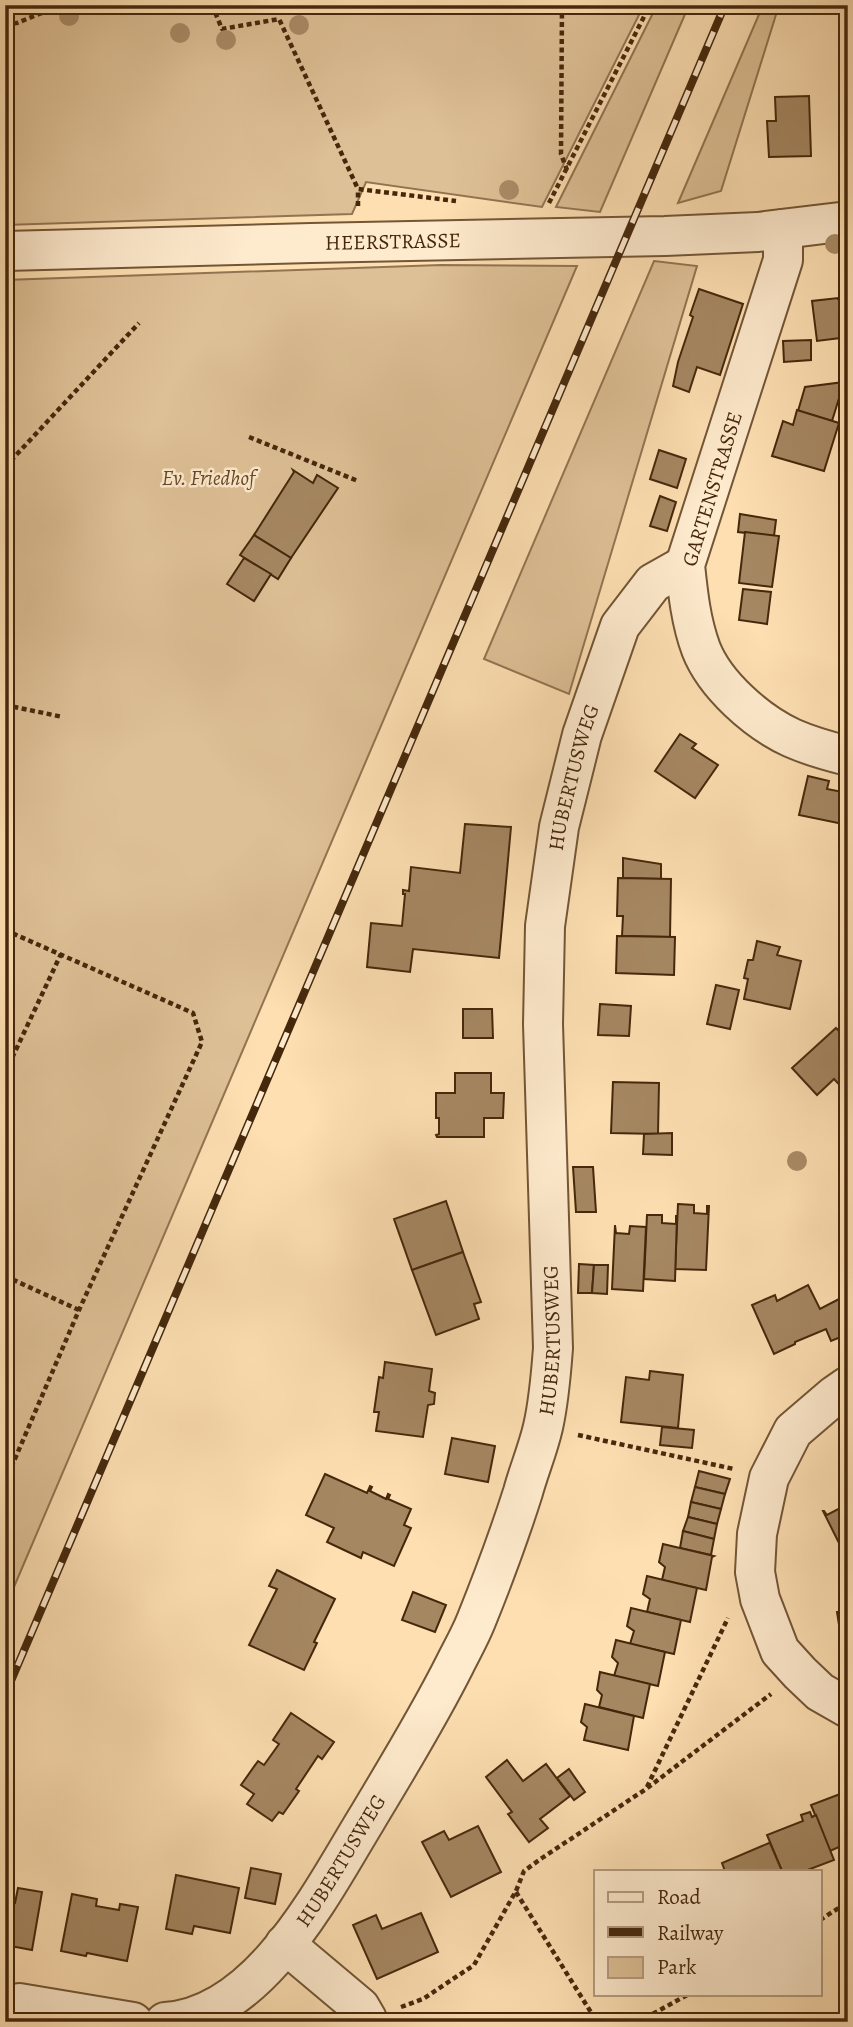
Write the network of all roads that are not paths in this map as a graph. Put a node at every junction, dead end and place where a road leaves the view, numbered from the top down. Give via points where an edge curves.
1 (848, 221) edge
2 (783, 229) junction
3 (5, 251) edge
4 (685, 565) junction
5 (848, 756) edge
6 (848, 1386) edge
7 (848, 1708) edge
8 (285, 1944) junction
9 (5, 2006) edge
10 (367, 2019) road end
11 (104, 2020) edge
12 (165, 2022) edge

1 - 2 street, HEERSTRASSE
2 - 3 street, HEERSTRASSE via 665,236
2 - 4 street, GARTENSTRASSE via 783,260
4 - 5 street, GARTENSTRASSE via 689,611 702,652 722,685 750,711 789,736
4 - 8 street, HUBERTUSWEG via 653,583 620,626 582,735 559,827 545,926 543,1024 553,1348 543,1427 475,1623 431,1712 322,1893
6 - 7 street via 793,1431 769,1478 757,1534 755,1572 780,1651 820,1692
8 - 10 street via 360,2007
8 - 12 street, HUBERTUSWEG via 239,1992 212,2009
9 - 11 street via 19,2003

